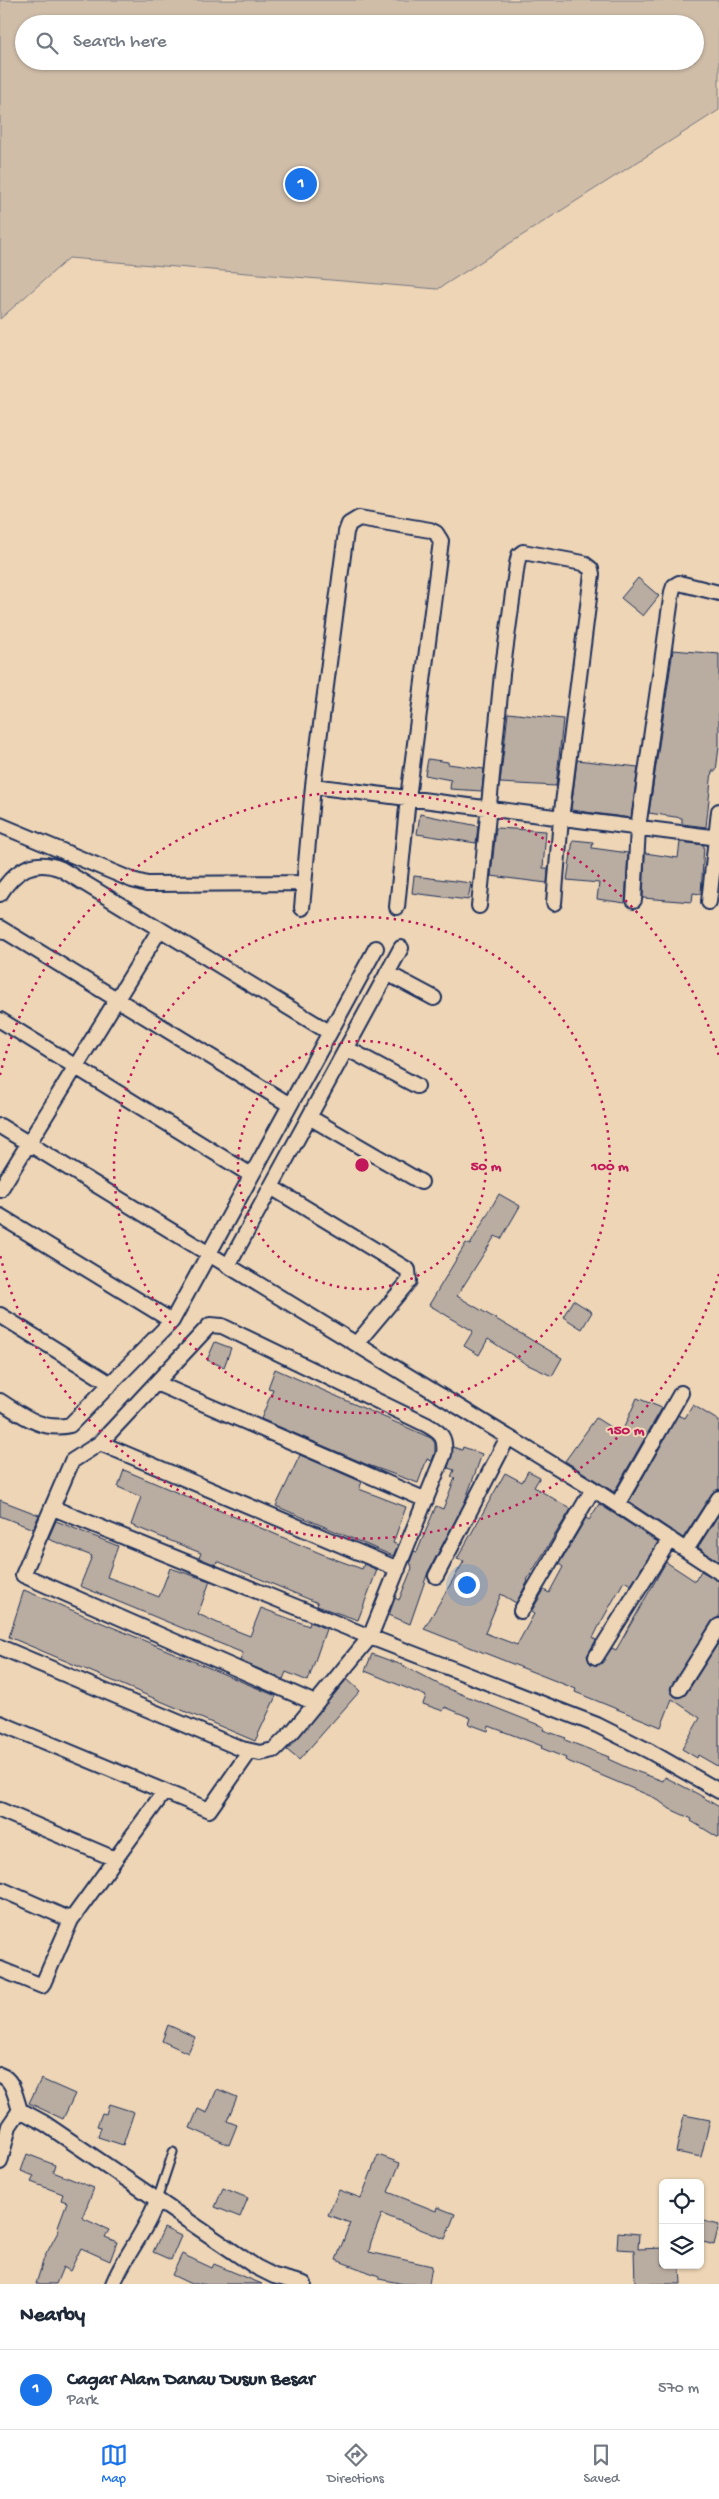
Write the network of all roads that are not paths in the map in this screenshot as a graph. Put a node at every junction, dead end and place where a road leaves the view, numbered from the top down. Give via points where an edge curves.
1 (719, 592) edge
2 (313, 786) junction
3 (408, 798) junction
4 (489, 809) junction
5 (719, 811) edge
6 (561, 819) junction
7 (0, 825) edge
8 (638, 828) junction
9 (717, 838) edge
10 (304, 883) junction
11 (0, 894) edge
12 (634, 900) dead end
13 (709, 902) dead end
14 (554, 903) dead end
15 (479, 906) dead end
16 (397, 907) dead end
17 (302, 908) dead end
18 (0, 928) edge
19 (160, 929) junction
20 (376, 948) dead end
21 (401, 948) dead end
22 (387, 973) junction
23 (434, 998) dead end
24 (117, 999) junction
25 (0, 1020) edge
26 (329, 1032) junction
27 (346, 1048) junction
28 (76, 1066) junction
29 (417, 1086) dead end
30 (290, 1105) junction
31 (309, 1117) junction
32 (0, 1126) edge
33 (29, 1144) junction
34 (252, 1175) junction
35 (421, 1182) dead end
36 (271, 1187) junction
37 (0, 1190) edge
38 (0, 1216) edge
39 (208, 1254) junction
40 (228, 1266) junction
41 (0, 1315) edge
42 (172, 1321) junction
43 (356, 1344) junction
44 (156, 1383) junction
45 (111, 1384) junction
46 (681, 1393) dead end
47 (0, 1401) edge
48 (508, 1437) junction
49 (100, 1443) junction
50 (593, 1489) junction
51 (719, 1498) edge
52 (426, 1500) junction
53 (617, 1505) junction
54 (53, 1508) junction
55 (670, 1539) junction
56 (686, 1550) junction
57 (398, 1569) junction
58 (719, 1572) edge
59 (436, 1576) dead end
60 (521, 1611) dead end
61 (719, 1626) edge
62 (370, 1637) junction
63 (0, 1647) edge
64 (596, 1657) dead end
65 (679, 1689) dead end
66 (315, 1703) junction
67 (0, 1723) edge
68 (250, 1751) junction
69 (719, 1791) edge
70 (164, 1792) junction
71 (0, 1810) edge
72 (115, 1859) junction
73 (0, 1889) edge
74 (71, 1920) junction
75 (0, 1968) edge
76 (0, 2075) edge
77 (20, 2110) junction
78 (173, 2152) dead end
79 (0, 2162) edge
80 (158, 2200) junction
81 (113, 2284) edge
82 (304, 2284) edge

1 - 8 street via 679,583 674,586
2 - 3 street
2 - 3 street via 346,532 352,521 363,518 430,530 441,541
2 - 10 street
3 - 4 street
3 - 16 street
4 - 6 street
4 - 6 street via 517,564 519,555 528,552 583,563 592,574
4 - 15 street
5 - 9 street
6 - 8 street
6 - 14 street
7 - 10 street via 147,884
8 - 9 street
8 - 12 street
9 - 13 street
10 - 17 street
11 - 19 street via 28,867 48,863
18 - 24 street
19 - 24 street
19 - 26 street
20 - 26 street
21 - 22 street
22 - 23 street
22 - 27 street
24 - 28 street
24 - 30 street
25 - 28 street
26 - 30 street
27 - 29 street
27 - 31 street
28 - 33 street
28 - 34 street
30 - 34 street
31 - 35 street
31 - 36 street
32 - 33 street
33 - 37 street
33 - 39 street
34 - 39 street
36 - 40 street
36 - 43 street via 408,1270 409,1281
38 - 42 street
39 - 40 street
39 - 42 street
40 - 43 street
41 - 45 street
42 - 45 street
43 - 48 street
44 - 49 street
44 - 52 street
44 - 52 street via 210,1325 222,1326 441,1432 446,1442 444,1454
45 - 47 street via 70,1425 60,1428 32,1421
46 - 53 street
48 - 50 street
48 - 59 street
49 - 54 street via 72,1461
49 - 57 street
50 - 53 street
50 - 60 street
51 - 56 street
52 - 57 street
53 - 55 street
54 - 62 street
54 - 66 street via 23,1575
55 - 56 street
55 - 64 street
56 - 58 street
57 - 62 street
61 - 65 street
62 - 66 street
62 - 69 street via 615,1733
63 - 68 street
66 - 68 street via 274,1750
67 - 70 street
68 - 70 street via 209,1810
70 - 72 street
71 - 72 street
72 - 74 street
73 - 74 street
74 - 75 street via 42,1986
76 - 77 street via 7,2077 12,2084
77 - 79 street via 9,2126
77 - 80 street
78 - 80 lane
80 - 81 street
80 - 82 street via 256,2267

